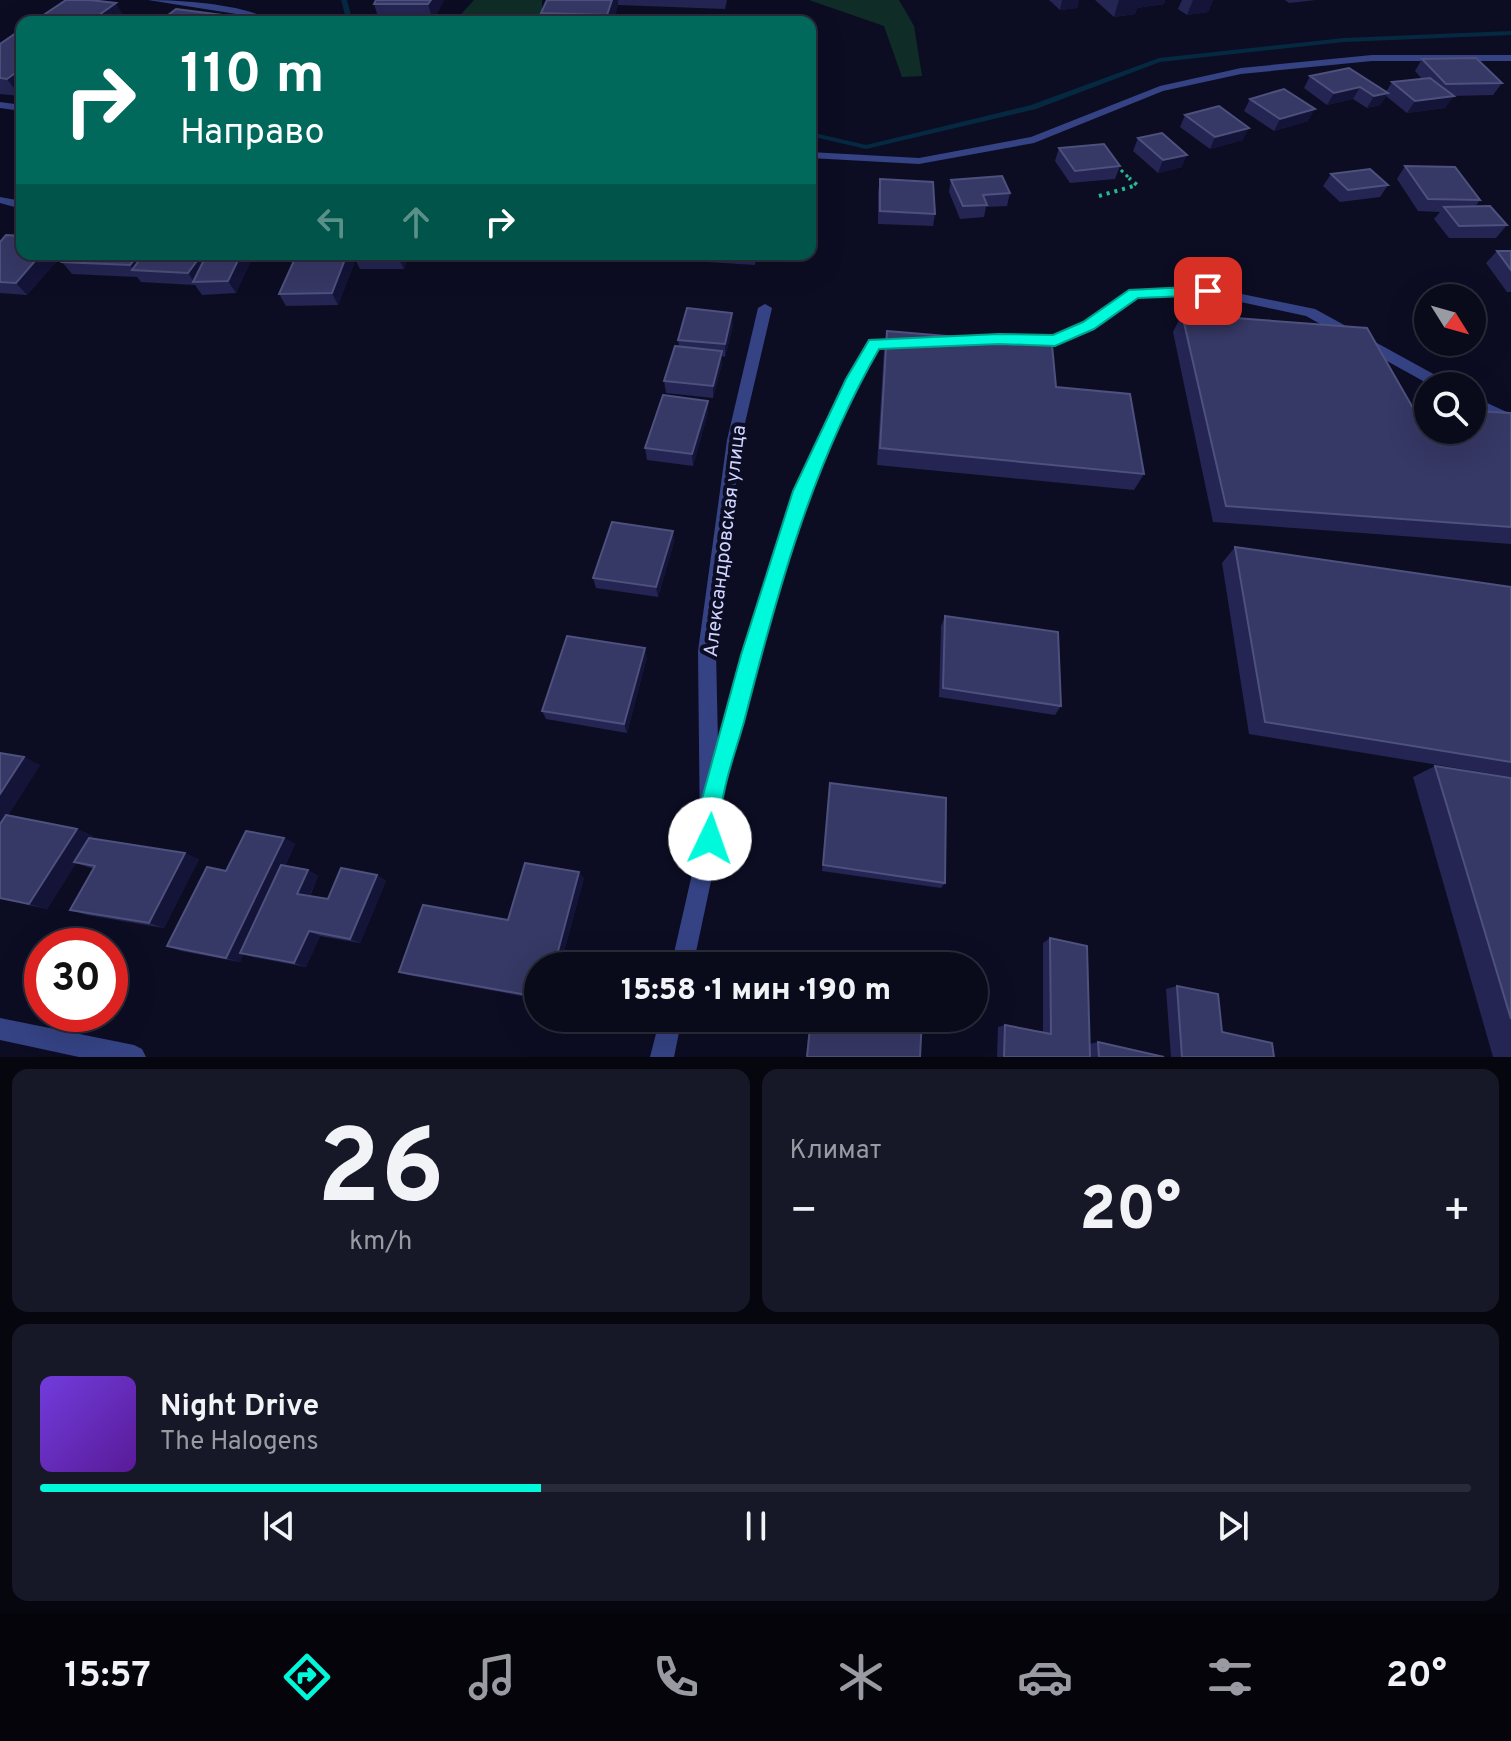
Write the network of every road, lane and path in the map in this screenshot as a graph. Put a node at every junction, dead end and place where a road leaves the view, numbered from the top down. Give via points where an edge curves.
1 (152, 0) edge
2 (255, 16) edge
3 (1511, 58) edge
4 (816, 155) edge
5 (1113, 163) edge
6 (1099, 196) dead end
7 (765, 308) dead end
8 (952, 340) edge
9 (920, 341) edge
10 (1418, 372) edge
11 (1486, 408) edge
12 (1511, 420) edge
13 (710, 810) junction
14 (685, 952) edge
15 (0, 1029) edge
16 (668, 1032) edge
17 (134, 1057) edge
18 (662, 1057) edge

1 - 2 street
3 - 4 street via 1372,58 1241,71 1160,89 1034,140 919,161
5 - 6 path via 1137,185
7 - 13 street, Александровская улица via 734,440 707,651
8 - 10 street via 1055,341 1089,326 1134,293 1208,291 1310,312
9 - 13 street via 874,344 801,491
11 - 12 street
13 - 14 street, Александровская улица via 710,839
15 - 17 street
16 - 18 street

